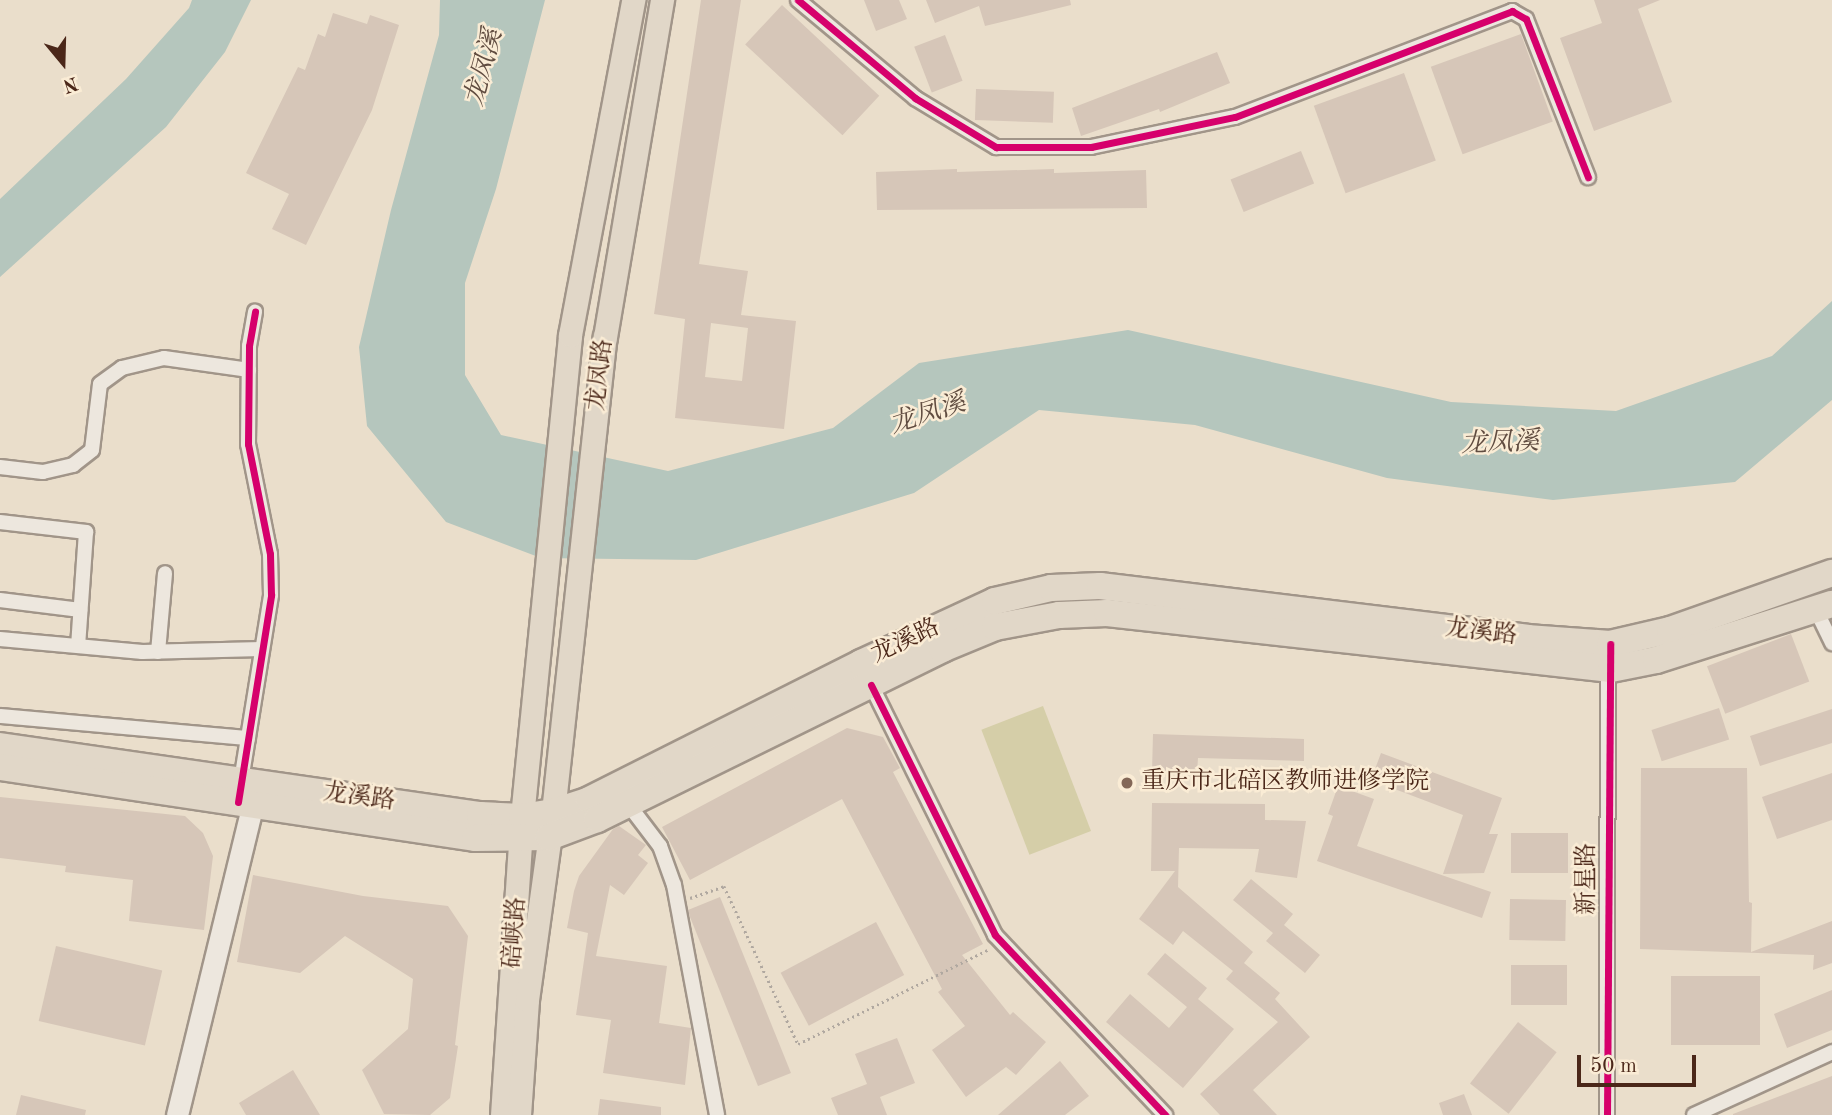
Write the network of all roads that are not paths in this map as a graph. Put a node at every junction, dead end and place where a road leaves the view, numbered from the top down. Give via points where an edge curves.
1 (633, 0) edge
2 (662, 0) edge
3 (798, 0) edge
4 (1588, 177) dead end
5 (255, 312) dead end
6 (249, 370) junction
7 (0, 467) edge
8 (0, 522) edge
9 (164, 573) dead end
10 (1832, 573) edge
11 (0, 600) edge
12 (1824, 607) edge
13 (80, 610) junction
14 (0, 639) edge
15 (1832, 643) edge
16 (78, 646) junction
17 (262, 649) junction
18 (158, 652) junction
19 (1609, 656) junction
20 (871, 685) junction
21 (0, 716) edge
22 (248, 738) junction
23 (0, 746) edge
24 (527, 750) joint
25 (559, 753) joint
26 (0, 767) edge
27 (244, 796) junction
28 (628, 804) junction
29 (551, 825) junction
30 (522, 828) junction
31 (1832, 1052) edge
32 (720, 1114) edge
33 (177, 1115) edge
34 (502, 1115) edge
35 (519, 1115) edge
36 (1165, 1115) edge
37 (1607, 1115) edge
38 (1694, 1115) edge

1 - 24 main road, 龙凤路 via 570,335
2 - 25 main road, 龙凤路 via 605,337
3 - 4 street via 915,98 996,146 1091,147 1235,117 1512,11 1526,19
5 - 6 street
6 - 7 street via 164,358 122,368 100,384 92,450 74,465 43,472
6 - 17 street via 248,444 270,554 271,595
8 - 13 street via 86,532
9 - 18 street
10 - 19 highway, 龙溪路
11 - 13 street
12 - 15 street
12 - 19 highway, 龙溪路 via 1656,660
13 - 16 street
14 - 16 street
16 - 18 street
17 - 18 street
17 - 22 street
19 - 20 highway, 龙溪路 via 1107,613 1059,615 995,627
19 - 29 highway, 龙溪路 via 1527,638 1100,586 1051,588 995,601 861,663 589,800
19 - 37 street, 新星路
20 - 28 highway, 龙溪路
20 - 36 street via 995,935
21 - 22 street
22 - 27 street
23 - 27 highway, 龙溪路
24 - 30 main road, 碚峡路
25 - 29 main road, 碚峡路
26 - 27 highway, 龙溪路
27 - 30 highway, 龙溪路 via 475,838
27 - 33 street
28 - 29 highway, 龙溪路
28 - 32 street via 660,846 677,902
29 - 30 highway, 龙溪路
29 - 35 main road, 碚峡路 via 527,1000
30 - 34 main road, 碚峡路
31 - 38 street

